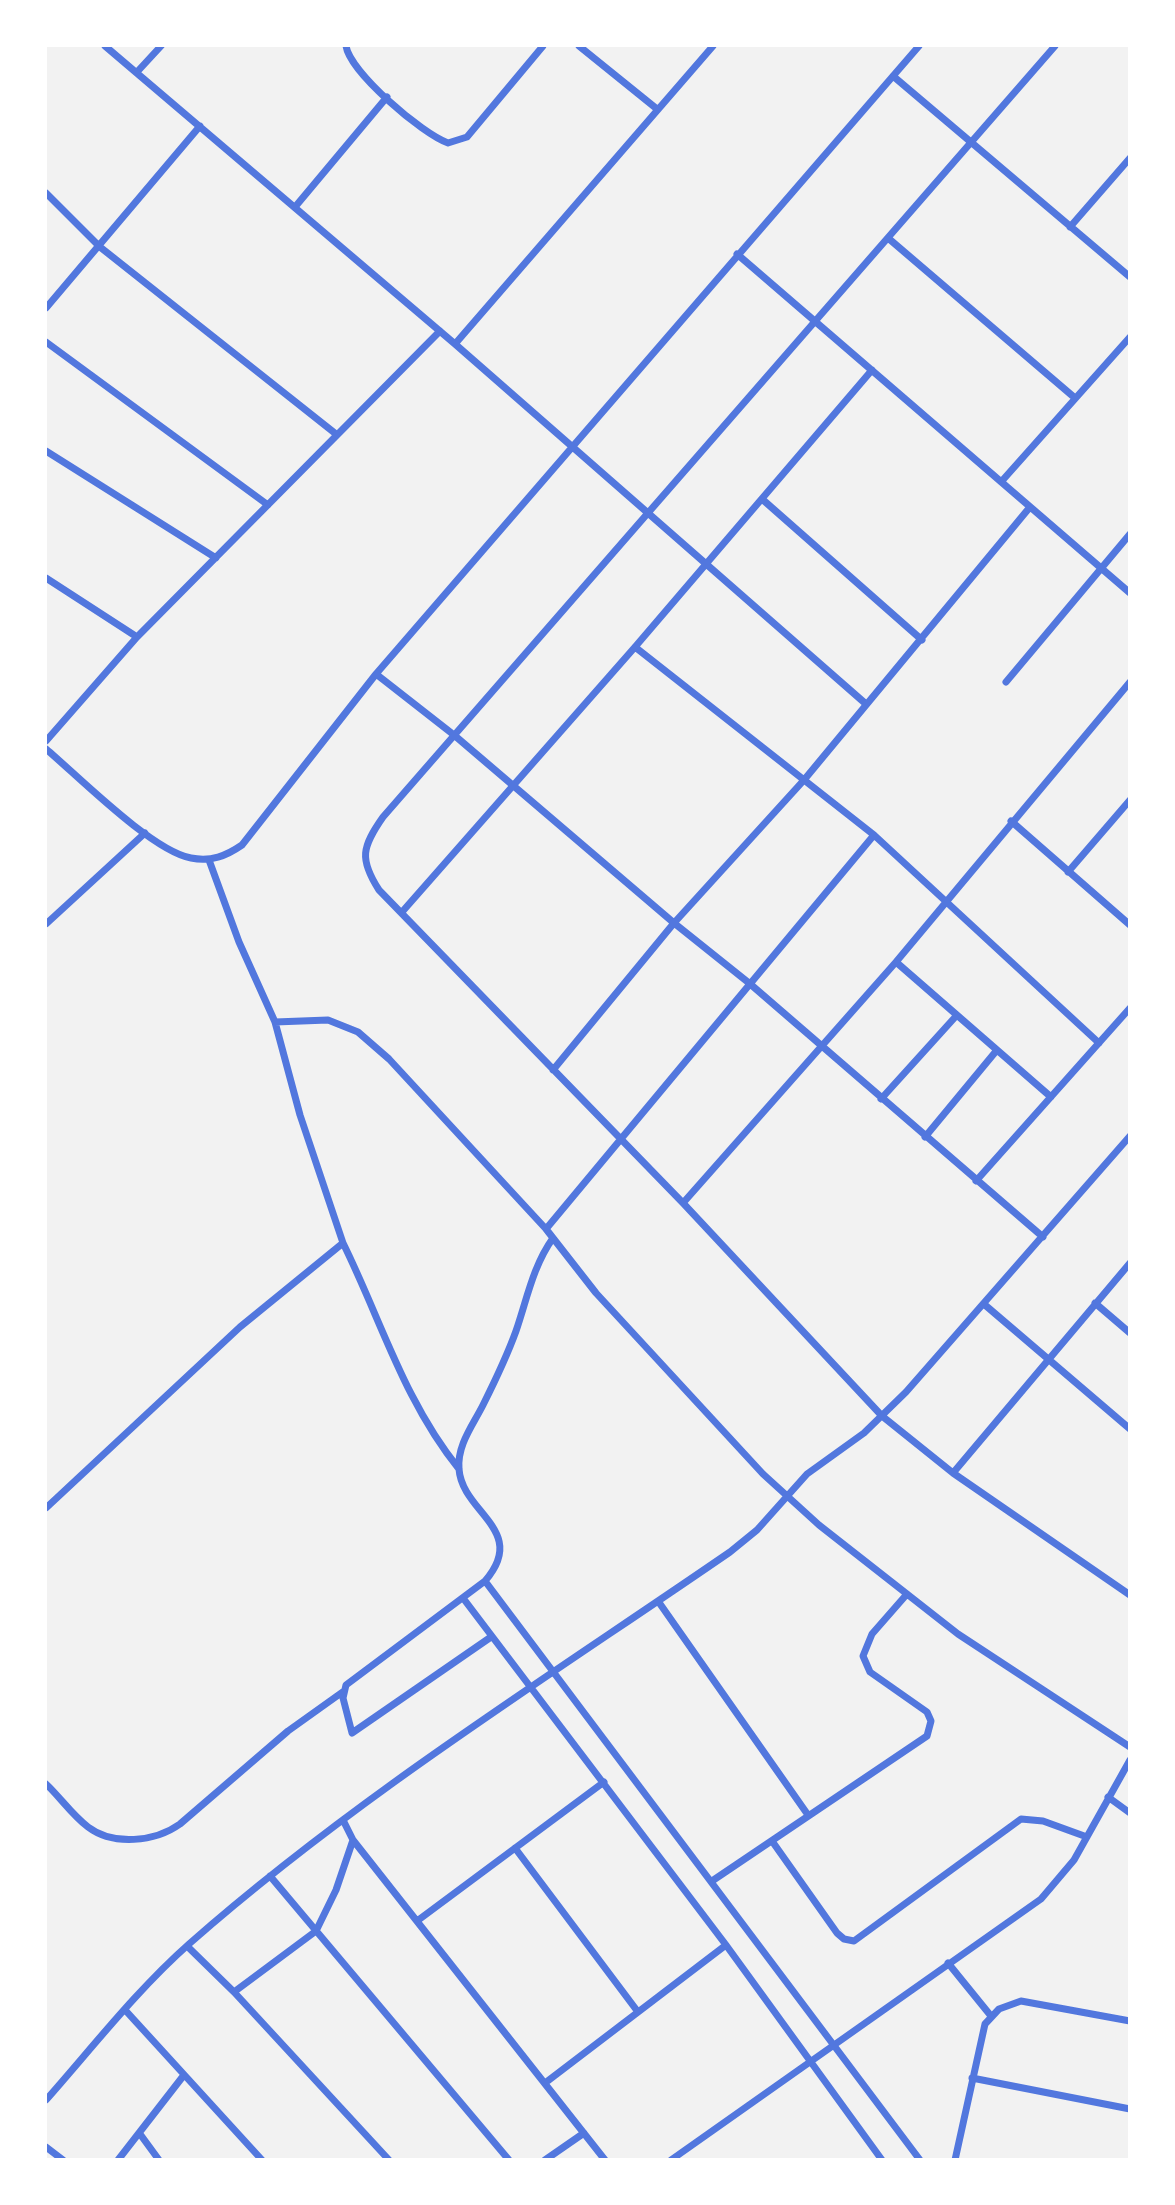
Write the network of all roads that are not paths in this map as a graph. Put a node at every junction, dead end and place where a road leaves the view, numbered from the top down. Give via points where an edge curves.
1 (105, 46) edge
2 (161, 46) edge
3 (346, 46) edge
4 (542, 46) edge
5 (579, 46) edge
6 (713, 46) edge
7 (919, 46) edge
8 (1055, 46) edge
9 (137, 72) junction
10 (892, 76) junction
11 (387, 97) junction
12 (657, 109) junction
13 (200, 126) junction
14 (973, 142) junction
15 (1129, 158) edge
16 (46, 193) edge
17 (295, 207) junction
18 (1070, 227) junction
19 (888, 239) junction
20 (100, 247) junction
21 (737, 254) junction
22 (1129, 277) edge
23 (46, 308) edge
24 (814, 320) junction
25 (440, 331) junction
26 (1129, 337) edge
27 (46, 342) edge
28 (455, 344) junction
29 (872, 370) junction
30 (1075, 398) junction
31 (336, 435) junction
32 (572, 446) junction
33 (46, 451) edge
34 (1001, 482) junction
35 (762, 499) junction
36 (268, 505) junction
37 (1030, 507) junction
38 (648, 514) junction
39 (1129, 534) edge
40 (216, 558) junction
41 (707, 562) junction
42 (1099, 568) junction
43 (46, 578) edge
44 (1129, 593) edge
45 (137, 638) junction
46 (922, 640) junction
47 (635, 648) junction
48 (376, 674) junction
49 (1006, 682) dead end
50 (1129, 682) edge
51 (866, 704) junction
52 (454, 735) junction
53 (46, 741) edge
54 (46, 749) edge
55 (803, 780) junction
56 (513, 786) junction
57 (1129, 800) edge
58 (1011, 821) junction
59 (145, 833) junction
60 (874, 835) junction
61 (209, 860) junction
62 (1068, 872) junction
63 (946, 899) junction
64 (402, 912) junction
65 (1129, 912) edge
66 (674, 923) junction
67 (1126, 923) edge
68 (46, 924) edge
69 (896, 962) junction
70 (749, 983) junction
71 (1129, 1008) edge
72 (957, 1015) junction
73 (275, 1022) junction
74 (1099, 1043) junction
75 (821, 1047) junction
76 (997, 1050) junction
77 (553, 1070) junction
78 (1051, 1097) junction
79 (881, 1098) junction
80 (925, 1136) junction
81 (1129, 1136) edge
82 (619, 1141) junction
83 (976, 1181) junction
84 (683, 1203) junction
85 (546, 1229) junction
86 (1043, 1237) junction
87 (553, 1238) junction
88 (343, 1243) junction
89 (1129, 1263) edge
90 (1095, 1303) junction
91 (985, 1305) junction
92 (1129, 1333) edge
93 (1047, 1359) junction
94 (882, 1416) junction
95 (1129, 1429) edge
96 (459, 1469) junction
97 (953, 1473) junction
98 (787, 1497) junction
99 (46, 1508) edge
100 (485, 1581) junction
101 (907, 1594) junction
102 (1129, 1595) edge
103 (463, 1598) junction
104 (658, 1601) junction
105 (491, 1637) junction
106 (553, 1673) junction
107 (531, 1689) junction
108 (344, 1691) junction
109 (1129, 1747) edge
110 (1129, 1760) edge
111 (604, 1782) junction
112 (46, 1784) edge
113 (1108, 1797) junction
114 (1129, 1814) edge
115 (808, 1815) junction
116 (344, 1822) junction
117 (1087, 1837) junction
118 (353, 1840) junction
119 (772, 1841) junction
120 (515, 1848) junction
121 (271, 1876) junction
122 (712, 1881) junction
123 (417, 1921) junction
124 (316, 1931) junction
125 (726, 1945) junction
126 (187, 1946) junction
127 (948, 1964) junction
128 (234, 1992) junction
129 (126, 2011) junction
130 (638, 2012) junction
131 (990, 2016) junction
132 (1129, 2021) edge
133 (832, 2047) junction
134 (810, 2063) junction
135 (184, 2075) junction
136 (972, 2078) junction
137 (545, 2083) junction
138 (46, 2100) edge
139 (1129, 2109) edge
140 (584, 2133) junction
141 (140, 2134) junction
142 (46, 2147) edge
143 (63, 2160) edge
144 (118, 2160) edge
145 (159, 2160) edge
146 (261, 2160) edge
147 (389, 2160) edge
148 (509, 2160) edge
149 (545, 2160) edge
150 (605, 2160) edge
151 (671, 2160) edge
152 (882, 2160) edge
153 (920, 2160) edge
154 (955, 2160) edge

1 - 9 street
2 - 9 street
3 - 11 street via 350,59
4 - 11 street via 467,137 448,143 422,129
5 - 12 street
6 - 12 street
7 - 10 street
8 - 14 street
9 - 13 street
10 - 14 street
10 - 21 street
11 - 17 street
12 - 28 street
13 - 17 street
13 - 20 street
14 - 18 street
14 - 19 street
15 - 18 street
16 - 20 street
17 - 25 street
18 - 22 street
19 - 24 street
19 - 30 street
20 - 23 street
20 - 31 street
21 - 24 street
21 - 32 street
24 - 29 street
24 - 38 street
25 - 28 street
25 - 31 street
26 - 30 street
27 - 36 street
28 - 32 street
29 - 34 street
29 - 35 street
30 - 34 street
31 - 36 street
32 - 38 street
32 - 48 street
33 - 40 street
34 - 37 street
35 - 41 street
35 - 46 street
36 - 40 street
37 - 42 street
37 - 46 street
38 - 41 street
38 - 52 street
39 - 42 street
40 - 45 street
41 - 47 street
41 - 51 street
42 - 44 street
42 - 49 street
43 - 45 street
45 - 53 street
46 - 51 street
47 - 55 street
47 - 56 street
48 - 52 street
48 - 61 street via 242,845
50 - 58 street
51 - 55 street
52 - 56 street
52 - 64 street via 368,838 365,861 379,890
54 - 59 street
55 - 60 street
55 - 66 street
56 - 64 street
56 - 66 street
57 - 62 street
58 - 62 street
58 - 63 street
59 - 61 street via 189,858
59 - 68 street
60 - 63 street
60 - 70 street
61 - 73 street
62 - 67 street
63 - 69 street
63 - 74 street
64 - 77 street
65 - 67 street
66 - 70 street
66 - 77 street
69 - 72 street
69 - 75 street
70 - 75 street
70 - 82 street
71 - 74 street
72 - 76 street
72 - 79 street
73 - 85 street via 328,1020 358,1032 423,1093
73 - 88 street
74 - 78 street
75 - 79 street
75 - 84 street
76 - 78 street
76 - 80 street
77 - 82 street
78 - 83 street
79 - 80 street
80 - 83 street
81 - 86 street
82 - 84 street
82 - 85 street
83 - 86 street
84 - 94 street
85 - 87 street
86 - 91 street
87 - 96 street via 541,1254 515,1333 462,1444
87 - 98 street via 596,1293
88 - 96 street via 392,1360 434,1439
88 - 99 street via 240,1327
89 - 90 street
90 - 92 street
90 - 93 street
91 - 93 street
91 - 94 street
93 - 95 street
93 - 97 street
94 - 97 street
94 - 98 street via 807,1474
96 - 100 street via 500,1547 498,1563
97 - 102 street
98 - 101 street
98 - 104 street via 739,1545
100 - 103 street
100 - 106 street
101 - 109 street via 958,1634
101 - 115 street via 873,1634 863,1656 870,1672 926,1712 931,1721 929,1733
103 - 105 street
103 - 108 street via 355,1675
104 - 106 street
104 - 115 street
105 - 107 street
105 - 108 street via 352,1733
106 - 107 street
106 - 122 street
107 - 111 street
107 - 116 street via 383,1789
108 - 112 street via 288,1731 180,1824 162,1833 137,1839 100,1834
110 - 113 street
111 - 120 street
111 - 125 street
113 - 114 street
113 - 117 street
115 - 119 street
116 - 118 street
116 - 121 street
117 - 119 street via 1043,1821 1021,1819 854,1941 837,1933
117 - 127 street via 1061,1879 1041,1899
118 - 123 street
118 - 124 street via 337,1890
119 - 122 street
120 - 123 street
120 - 130 street
121 - 124 street
121 - 126 street
122 - 133 street
123 - 137 street
124 - 128 street
124 - 148 street
125 - 130 street
125 - 134 street
126 - 128 street
126 - 129 street
127 - 131 street
127 - 133 street
128 - 147 street
129 - 135 street
129 - 138 street
130 - 137 street
131 - 132 street via 1008,2004 1034,2003
131 - 136 street
133 - 134 street
133 - 153 street
134 - 151 street
134 - 152 street
135 - 141 street
135 - 146 street
136 - 139 street
136 - 154 street
137 - 140 street
140 - 149 street
140 - 150 street
141 - 144 street
141 - 145 street
142 - 143 street

